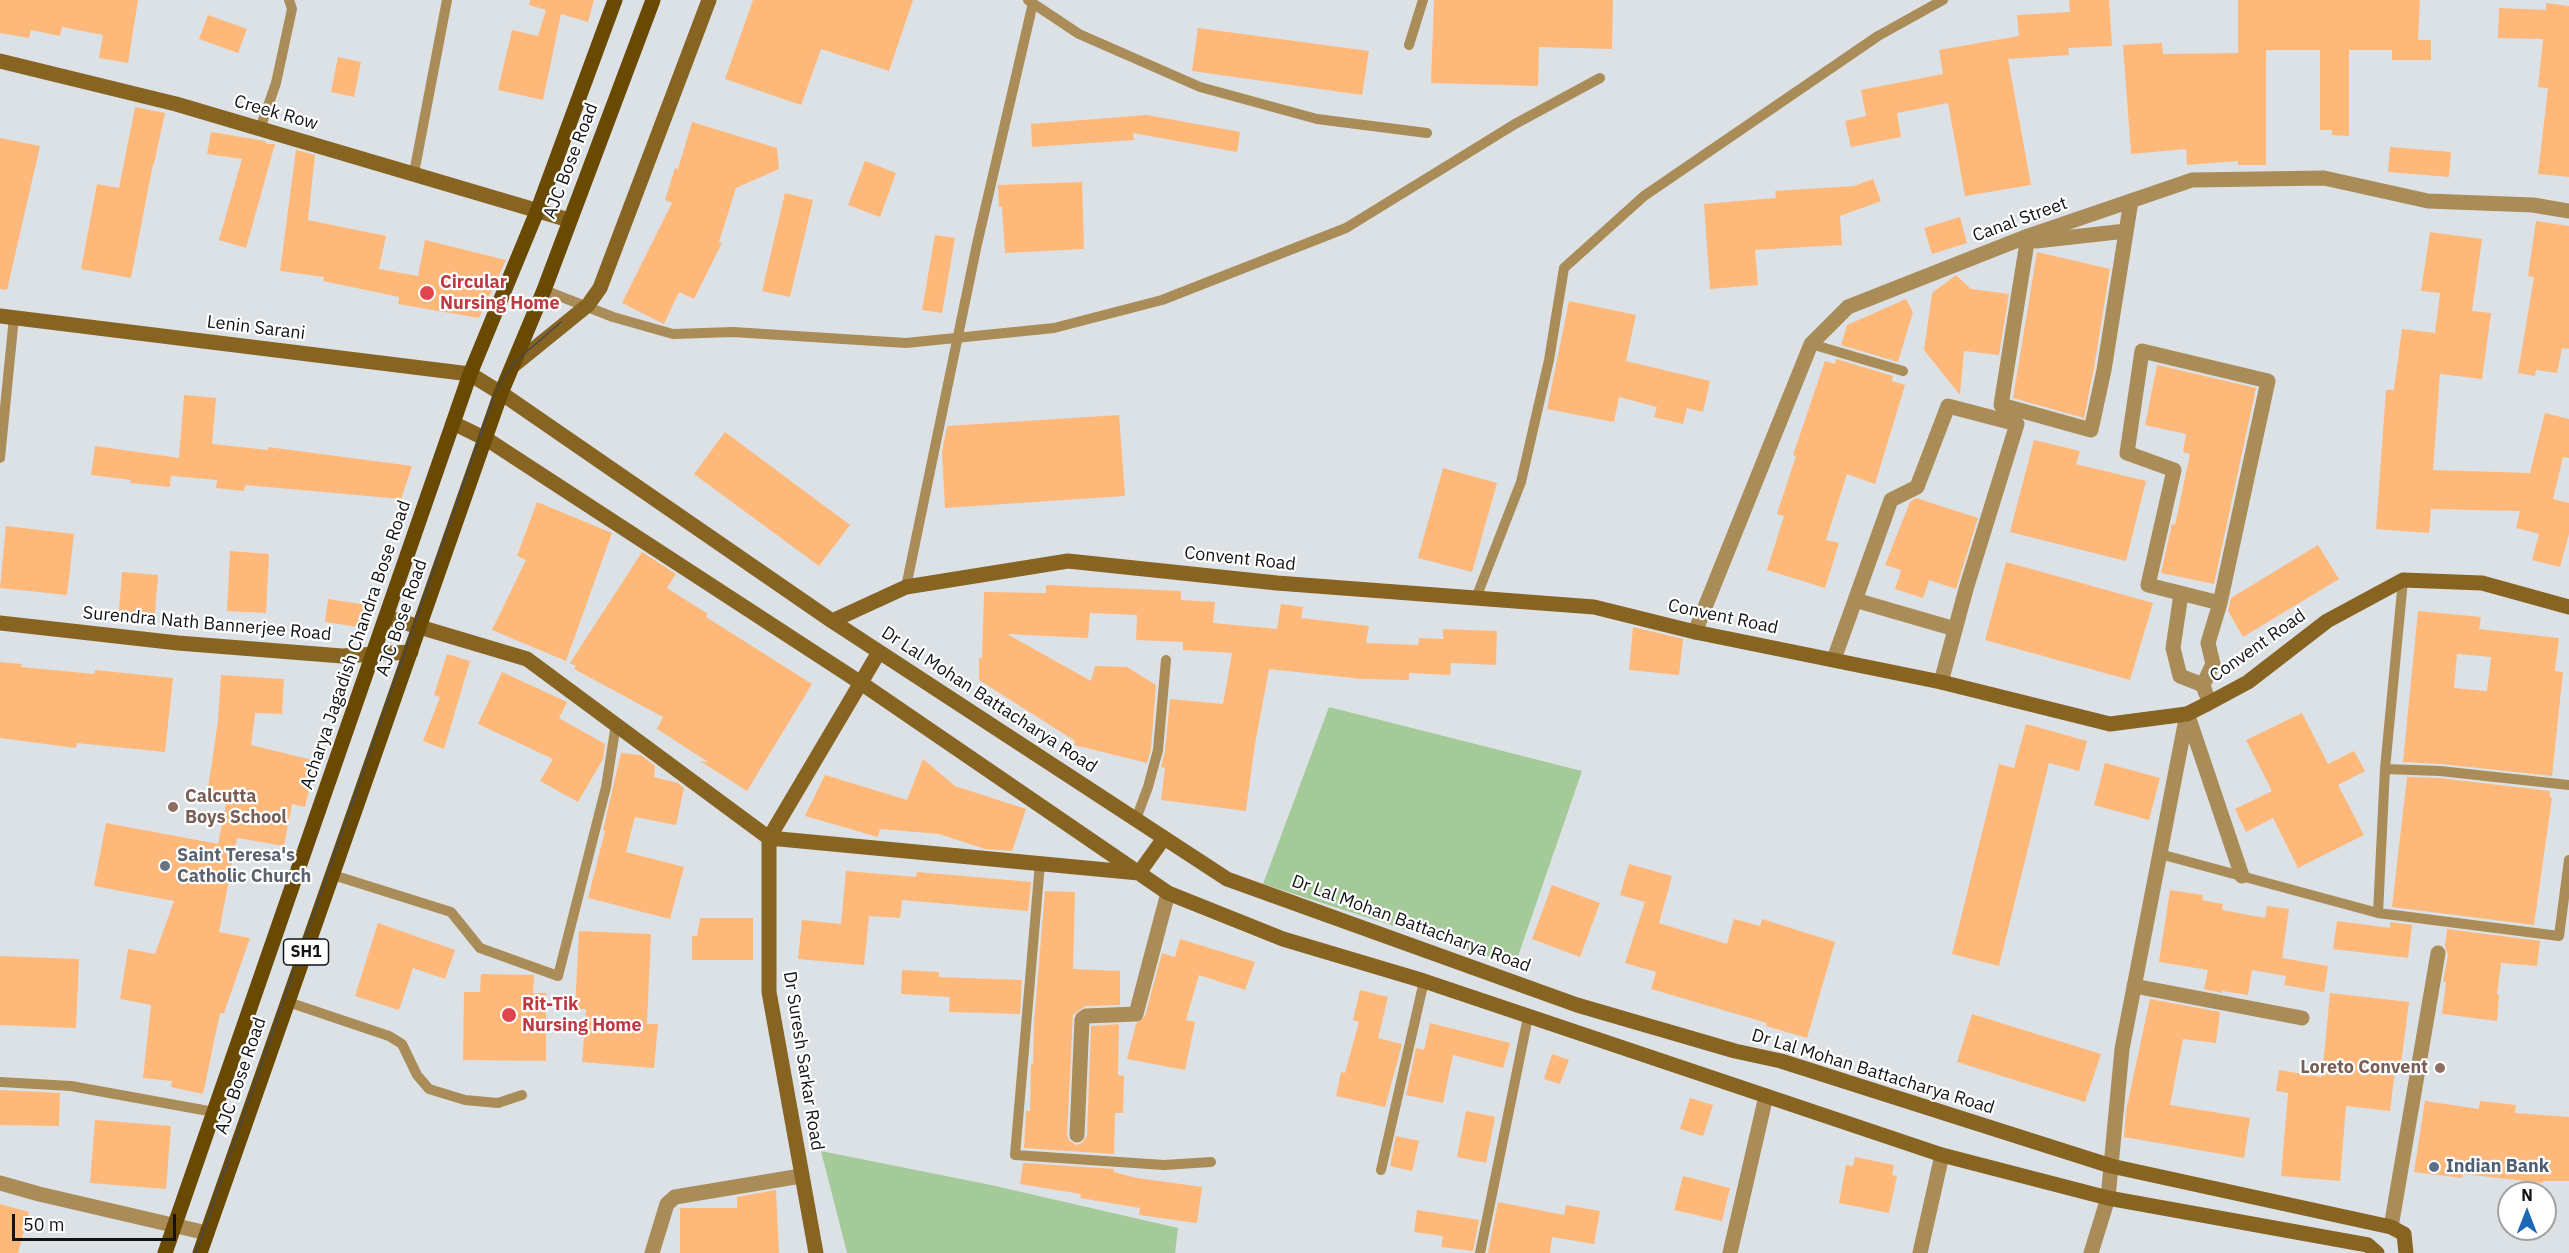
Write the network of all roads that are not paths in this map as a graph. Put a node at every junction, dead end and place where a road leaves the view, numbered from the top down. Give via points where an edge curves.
1 (289, 0) edge
2 (447, 0) edge
3 (615, 0) edge
4 (653, 0) edge
5 (709, 0) edge
6 (1423, 0) edge
7 (1943, 0) edge
8 (1030, 2) edge
9 (1409, 45) dead end
10 (0, 61) edge
11 (1600, 78) dead end
12 (260, 129) junction
13 (1427, 133) dead end
14 (414, 173) junction
15 (2131, 201) junction
16 (538, 209) junction
17 (2569, 210) edge
18 (569, 220) junction
19 (2126, 231) junction
20 (2029, 239) junction
21 (544, 290) junction
22 (588, 305) junction
23 (7, 316) edge
24 (956, 338) junction
25 (1811, 344) junction
26 (514, 365) junction
27 (1903, 371) dead end
28 (470, 374) junction
29 (501, 393) junction
30 (453, 423) junction
31 (485, 439) junction
32 (0, 458) edge
33 (2403, 580) junction
34 (906, 587) junction
35 (2181, 594) junction
36 (1476, 598) junction
37 (1855, 600) junction
38 (2220, 603) junction
39 (2569, 607) edge
40 (387, 617) junction
41 (832, 621) junction
42 (0, 623) edge
43 (419, 626) junction
44 (1955, 629) junction
45 (1695, 632) junction
46 (411, 652) junction
47 (879, 652) junction
48 (373, 654) junction
49 (1834, 659) junction
50 (1166, 660) dead end
51 (1941, 682) junction
52 (861, 683) junction
53 (2203, 685) junction
54 (2209, 703) junction
55 (2187, 714) junction
56 (616, 724) junction
57 (2385, 769) junction
58 (2569, 785) edge
59 (1136, 819) junction
60 (769, 838) junction
61 (1164, 838) junction
62 (2160, 854) junction
63 (2569, 861) edge
64 (1040, 863) junction
65 (1139, 873) junction
66 (333, 875) junction
67 (2242, 876) junction
68 (1168, 893) junction
69 (2378, 913) junction
70 (2438, 953) dead end
71 (1424, 981) junction
72 (2134, 986) junction
73 (288, 1002) junction
74 (1528, 1017) junction
75 (2302, 1018) dead end
76 (0, 1082) edge
77 (522, 1095) dead end
78 (1766, 1096) junction
79 (214, 1112) junction
80 (1077, 1135) dead end
81 (1942, 1155) junction
82 (1211, 1162) dead end
83 (2111, 1166) junction
84 (1381, 1170) dead end
85 (801, 1176) junction
86 (0, 1183) edge
87 (2108, 1198) junction
88 (175, 1226) junction
89 (2391, 1227) junction
90 (207, 1233) junction
91 (165, 1253) edge
92 (200, 1253) edge
93 (652, 1253) edge
94 (816, 1253) edge
95 (1480, 1253) edge
96 (1730, 1253) edge
97 (1920, 1253) edge
98 (2091, 1253) edge
99 (2377, 1253) edge
100 (2406, 1253) edge

1 - 12 lane via 292,9 276,83
2 - 14 lane
3 - 16 main road, Acharya Jagadish Chandra Bose Road
4 - 18 main road, AJC Bose Road / SH1
5 - 22 main road via 608,270
6 - 9 lane
7 - 36 lane via 1878,36 1644,196 1563,268 1549,360 1521,482
8 - 13 lane via 1079,34 1200,87 1317,119
8 - 24 lane
10 - 12 main road, Creek Row
11 - 24 lane via 1515,124 1346,228 1162,300 1054,328
12 - 14 main road, Creek Row
14 - 16 main road, Creek Row
15 - 17 street, Canal Street via 2192,180 2324,178 2428,201
15 - 19 street
15 - 20 street, Canal Street
16 - 18 main road
16 - 28 main road, Acharya Jagadish Chandra Bose Road
18 - 21 main road, AJC Bose Road / SH1
19 - 20 street
19 - 20 street via 2091,430 2001,405
20 - 25 street, Canal Street via 1848,307
21 - 22 lane
21 - 26 main road, AJC Bose Road / SH1
22 - 24 lane via 613,317 673,334 733,332 906,343
22 - 26 main road
23 - 28 main road, Lenin Sarani
23 - 32 lane
24 - 34 lane
25 - 27 lane
25 - 45 street, Canal Street
26 - 29 main road, AJC Bose Road / SH1
28 - 29 main road, Lenin Sarani
28 - 30 main road, Acharya Jagadish Chandra Bose Road
29 - 31 main road, AJC Bose Road / SH1
29 - 41 main road, Dr Lal Mohan Battacharya Road
30 - 31 main road
30 - 40 main road, Acharya Jagadish Chandra Bose Road
31 - 43 main road, AJC Bose Road / SH1
31 - 52 main road
33 - 39 main road via 2482,583
33 - 54 main road, Convent Road via 2327,621 2248,682
33 - 57 lane
34 - 36 main road, Convent Road via 1068,561 1277,583
34 - 41 main road, Convent Road
35 - 38 street
35 - 38 street via 2148,585 2174,470 2127,453 2142,351 2268,381
35 - 53 street via 2173,648 2180,675
36 - 45 main road, Convent Road via 1594,608
37 - 44 street
37 - 44 street via 1891,500 1917,487 1948,406 2017,424
37 - 49 street
38 - 53 street via 2208,643 2213,664
40 - 43 main road
40 - 48 main road, Acharya Jagadish Chandra Bose Road
41 - 47 main road, Dr Lal Mohan Battacharya Road
42 - 48 main road, Surendra Nath Bannerjee Road via 237,648 342,656
43 - 46 main road, AJC Bose Road / SH1
43 - 56 main road via 527,658
44 - 51 street
45 - 49 main road, Convent Road
46 - 48 main road, Surendra Nath Bannerjee Road
46 - 66 main road, AJC Bose Road / SH1
47 - 52 main road
47 - 59 main road, Dr Lal Mohan Battacharya Road
48 - 79 main road, Acharya Jagadish Chandra Bose Road
49 - 51 main road, Convent Road
50 - 59 lane via 1158,750
51 - 55 main road, Convent Road via 2110,724
52 - 60 main road
52 - 65 main road
53 - 54 street
54 - 55 main road, Convent Road
55 - 62 street
55 - 67 street
56 - 60 main road
56 - 66 lane via 606,787 558,976 480,948 451,912
57 - 58 lane
57 - 69 lane
59 - 61 main road, Dr Lal Mohan Battacharya Road
60 - 64 main road
60 - 85 main road, Dr Suresh Sarkar Road via 769,992
61 - 65 main road
61 - 83 main road, Dr Lal Mohan Battacharya Road via 1227,879 1577,1005 1781,1061
62 - 67 lane
62 - 72 street
63 - 69 lane via 2559,936
64 - 65 main road
64 - 82 lane via 1015,1155 1164,1165
65 - 68 main road
66 - 73 main road, AJC Bose Road / SH1
67 - 69 lane
68 - 71 main road via 1283,939
68 - 80 street via 1136,1014 1082,1019
70 - 89 street
71 - 74 main road
71 - 84 lane
72 - 75 street
72 - 83 street via 2122,1049
73 - 77 lane via 389,1036 402,1044 417,1075 429,1089 465,1100 498,1103
73 - 90 main road, AJC Bose Road / SH1
74 - 78 main road
74 - 95 lane
76 - 79 lane via 71,1086
78 - 81 main road
78 - 96 street
79 - 88 main road, Acharya Jagadish Chandra Bose Road
81 - 87 main road
81 - 97 street
83 - 87 street
83 - 89 main road, Dr Lal Mohan Battacharya Road
85 - 93 street via 675,1197 667,1204
85 - 94 main road, Dr Suresh Sarkar Road
86 - 88 street
87 - 98 street
87 - 99 main road via 2368,1245
88 - 90 street
88 - 91 main road, Acharya Jagadish Chandra Bose Road
89 - 100 main road via 2404,1234
90 - 92 main road, AJC Bose Road / SH1

